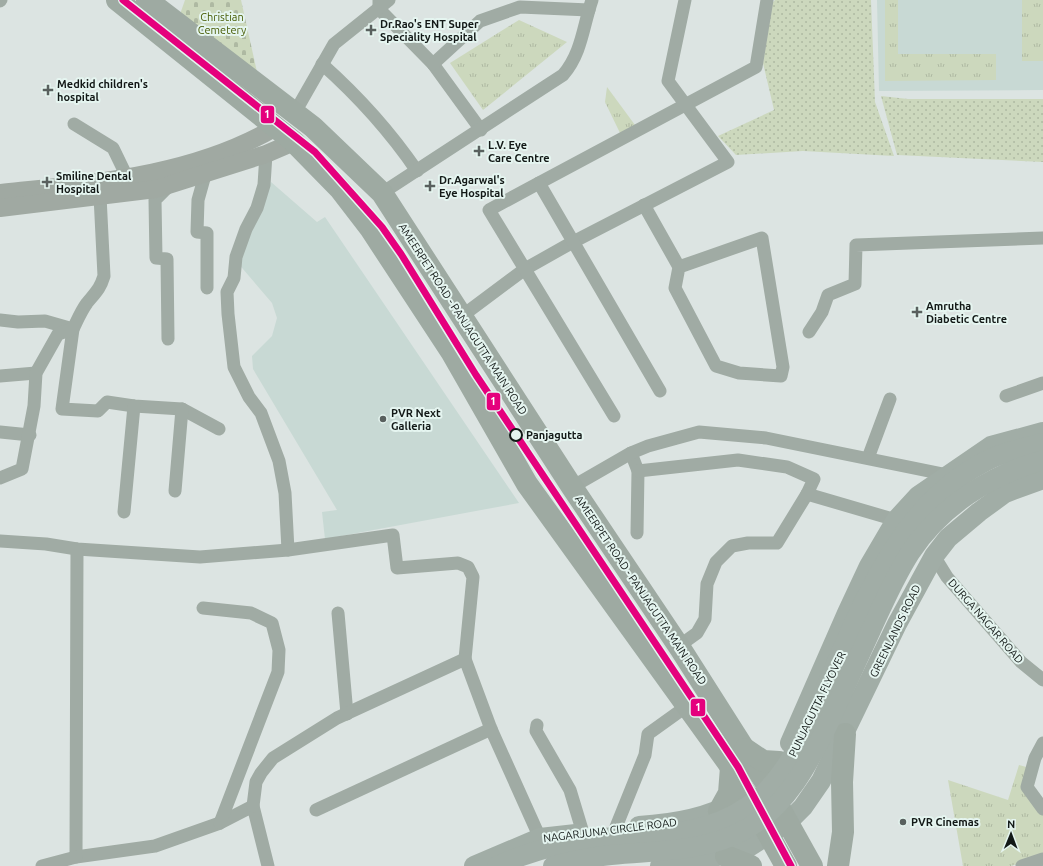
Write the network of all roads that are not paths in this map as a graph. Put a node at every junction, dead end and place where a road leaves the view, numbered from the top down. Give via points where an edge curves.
1 (117, 0) edge
2 (147, 0) edge
3 (389, 0) edge
4 (685, 0) edge
5 (766, 0) edge
6 (379, 4) edge
7 (591, 5) edge
8 (322, 64) junction
9 (433, 64) junction
10 (686, 105) junction
11 (294, 114) junction
12 (74, 124) dead end
13 (276, 127) junction
14 (481, 130) junction
15 (294, 142) junction
16 (266, 154) junction
17 (417, 171) junction
18 (205, 174) junction
19 (128, 179) junction
20 (539, 183) junction
21 (170, 185) junction
22 (0, 193) edge
23 (382, 193) junction
24 (100, 196) junction
25 (644, 205) junction
26 (0, 208) edge
27 (1043, 238) edge
28 (573, 242) junction
29 (679, 267) junction
30 (525, 269) junction
31 (207, 288) dead end
32 (462, 316) junction
33 (0, 320) edge
34 (73, 329) junction
35 (809, 332) dead end
36 (168, 339) dead end
37 (36, 374) junction
38 (0, 376) edge
39 (1043, 383) edge
40 (660, 391) dead end
41 (1006, 396) dead end
42 (890, 399) dead end
43 (134, 406) junction
44 (182, 408) junction
45 (614, 416) dead end
46 (219, 429) dead end
47 (0, 432) edge
48 (1043, 432) edge
49 (30, 435) junction
50 (1043, 443) edge
51 (631, 453) junction
52 (868, 458) junction
53 (1043, 460) edge
54 (638, 471) junction
55 (948, 475) junction
56 (0, 478) edge
57 (1043, 479) edge
58 (572, 487) junction
59 (175, 491) dead end
60 (807, 494) junction
61 (124, 512) dead end
62 (896, 520) junction
63 (637, 533) dead end
64 (0, 541) edge
65 (77, 549) junction
66 (288, 550) junction
67 (934, 556) junction
68 (869, 566) junction
69 (634, 579) junction
70 (914, 590) junction
71 (608, 596) junction
72 (203, 608) dead end
73 (338, 613) dead end
74 (679, 646) junction
75 (465, 659) junction
76 (1043, 681) edge
77 (687, 706) junction
78 (346, 714) junction
79 (537, 726) dead end
80 (492, 729) junction
81 (845, 734) junction
82 (1043, 743) edge
83 (745, 750) junction
84 (779, 762) junction
85 (731, 766) junction
86 (764, 780) junction
87 (747, 795) junction
88 (253, 806) junction
89 (1043, 809) edge
90 (316, 810) dead end
91 (719, 811) junction
92 (788, 822) junction
93 (220, 823) junction
94 (616, 828) junction
95 (582, 833) junction
96 (769, 835) junction
97 (540, 838) junction
98 (726, 856) junction
99 (76, 857) junction
100 (1043, 859) edge
101 (700, 863) edge
102 (42, 866) edge
103 (268, 866) edge
104 (474, 866) edge
105 (497, 866) edge
106 (553, 866) edge
107 (660, 866) edge
108 (751, 866) edge
109 (786, 866) edge
110 (812, 866) edge
111 (838, 866) edge
112 (1022, 866) edge

1 - 13 highway
2 - 11 highway, AMEERPET ROAD - PANJAGUTTA MAIN ROAD
3 - 6 street
4 - 10 street via 668,81
5 - 10 street via 756,67
6 - 8 street via 334,44
6 - 9 street
7 - 9 street via 520,7 480,21
7 - 14 street via 580,46 572,64 563,75
8 - 11 street
8 - 17 street via 358,96
9 - 14 street
10 - 20 street
10 - 25 street via 728,162
11 - 23 highway, AMEERPET ROAD - PANJAGUTTA MAIN ROAD via 313,127
12 - 19 street via 113,148
13 - 15 highway
13 - 19 main road via 259,137 199,160
14 - 17 street
15 - 16 main road
15 - 71 highway via 340,190 370,228 452,353 527,484
16 - 18 main road
16 - 66 street via 264,185 236,257 234,278 227,292 228,314 234,367 261,413 279,461 285,493
17 - 23 street
18 - 21 main road
18 - 31 street via 198,200 197,232 207,233
19 - 22 main road
20 - 28 street
20 - 30 street via 489,210
21 - 24 main road
21 - 36 street via 155,200 156,258 167,260
23 - 32 highway, AMEERPET ROAD - PANJAGUTTA MAIN ROAD
24 - 26 main road
24 - 34 street via 104,276 98,292 87,304
25 - 28 street
25 - 29 street
27 - 35 street via 856,245 855,284 828,295 822,312
28 - 30 street
28 - 40 street
29 - 29 street via 762,238 783,367 780,376 739,373 716,366 675,288
30 - 32 street
30 - 45 street
32 - 58 highway, AMEERPET ROAD - PANJAGUTTA MAIN ROAD
33 - 34 street via 45,321
34 - 37 street via 58,334
34 - 43 street via 62,409 98,411 107,402
37 - 38 street
37 - 49 street
39 - 41 street
42 - 52 street
43 - 44 street
43 - 61 street
44 - 46 street
44 - 59 street
47 - 49 street
48 - 55 main road via 991,446
49 - 56 street via 22,469
50 - 105 main road, PUNJAGUTTA FLYOVER, bridge via 986,461 955,480 925,507 904,531 885,563 786,767 770,788 747,808 718,822 682,832 595,839 557,845 522,855
51 - 52 street via 699,432 766,438
51 - 54 street
51 - 58 street
52 - 55 street
53 - 106 main road, PUNJAGUTTA FLYOVER, bridge via 1015,468 956,502 911,552 891,587 818,745 792,789 771,812 746,829 722,840 699,846 660,852 610,855
54 - 60 street via 738,460 769,464 814,479
54 - 63 street
55 - 62 main road via 918,496
57 - 67 main road, GREENLANDS ROAD via 1005,493 953,534
58 - 69 highway, AMEERPET ROAD - PANJAGUTTA MAIN ROAD
60 - 62 street
60 - 74 street via 777,543 732,546 716,562 707,584 705,619 697,633
62 - 68 main road
64 - 65 street
65 - 66 street via 200,557
65 - 99 street
66 - 75 street via 393,535 397,568 458,563 468,567 473,577
67 - 70 main road, GREENLANDS ROAD
67 - 76 street, DURGA NAGAR ROAD via 982,617 1022,662
68 - 70 main road
68 - 84 main road via 786,752
69 - 71 highway
69 - 74 highway, AMEERPET ROAD - PANJAGUTTA MAIN ROAD
70 - 81 main road, GREENLANDS ROAD
71 - 77 highway
72 - 93 street via 251,613 272,623 279,650 278,672
73 - 78 street
74 - 83 highway, AMEERPET ROAD - PANJAGUTTA MAIN ROAD
75 - 78 street
75 - 80 street
77 - 85 highway
77 - 94 street via 648,734 645,754
78 - 88 street via 273,758 256,782
79 - 95 street via 536,731 570,790
80 - 90 street
80 - 97 street
81 - 92 main road, GREENLANDS ROAD via 821,781 803,807
81 - 111 highway via 842,782 843,832
82 - 89 street via 1035,758 1027,787
83 - 84 highway via 763,761
83 - 86 highway, AMEERPET ROAD - PANJAGUTTA MAIN ROAD
84 - 86 main road
85 - 87 highway
85 - 91 highway via 729,793
86 - 87 main road, NAGARJUNA CIRCLE ROAD
86 - 92 highway, AMEERPET ROAD - PANJAGUTTA MAIN ROAD
87 - 91 main road, NAGARJUNA CIRCLE ROAD
87 - 96 highway
88 - 93 street
88 - 103 street
91 - 94 main road, NAGARJUNA CIRCLE ROAD via 695,819 654,826
92 - 96 main road, GREENLANDS ROAD
92 - 110 highway, AMEERPET ROAD - PANJAGUTTA MAIN ROAD
93 - 99 street via 155,846
94 - 95 main road, NAGARJUNA CIRCLE ROAD
95 - 97 main road, NAGARJUNA CIRCLE ROAD
96 - 98 main road via 741,852
96 - 109 highway
97 - 104 main road, NAGARJUNA CIRCLE ROAD
98 - 101 main road
98 - 108 highway
99 - 102 street
100 - 112 street
101 - 107 main road

